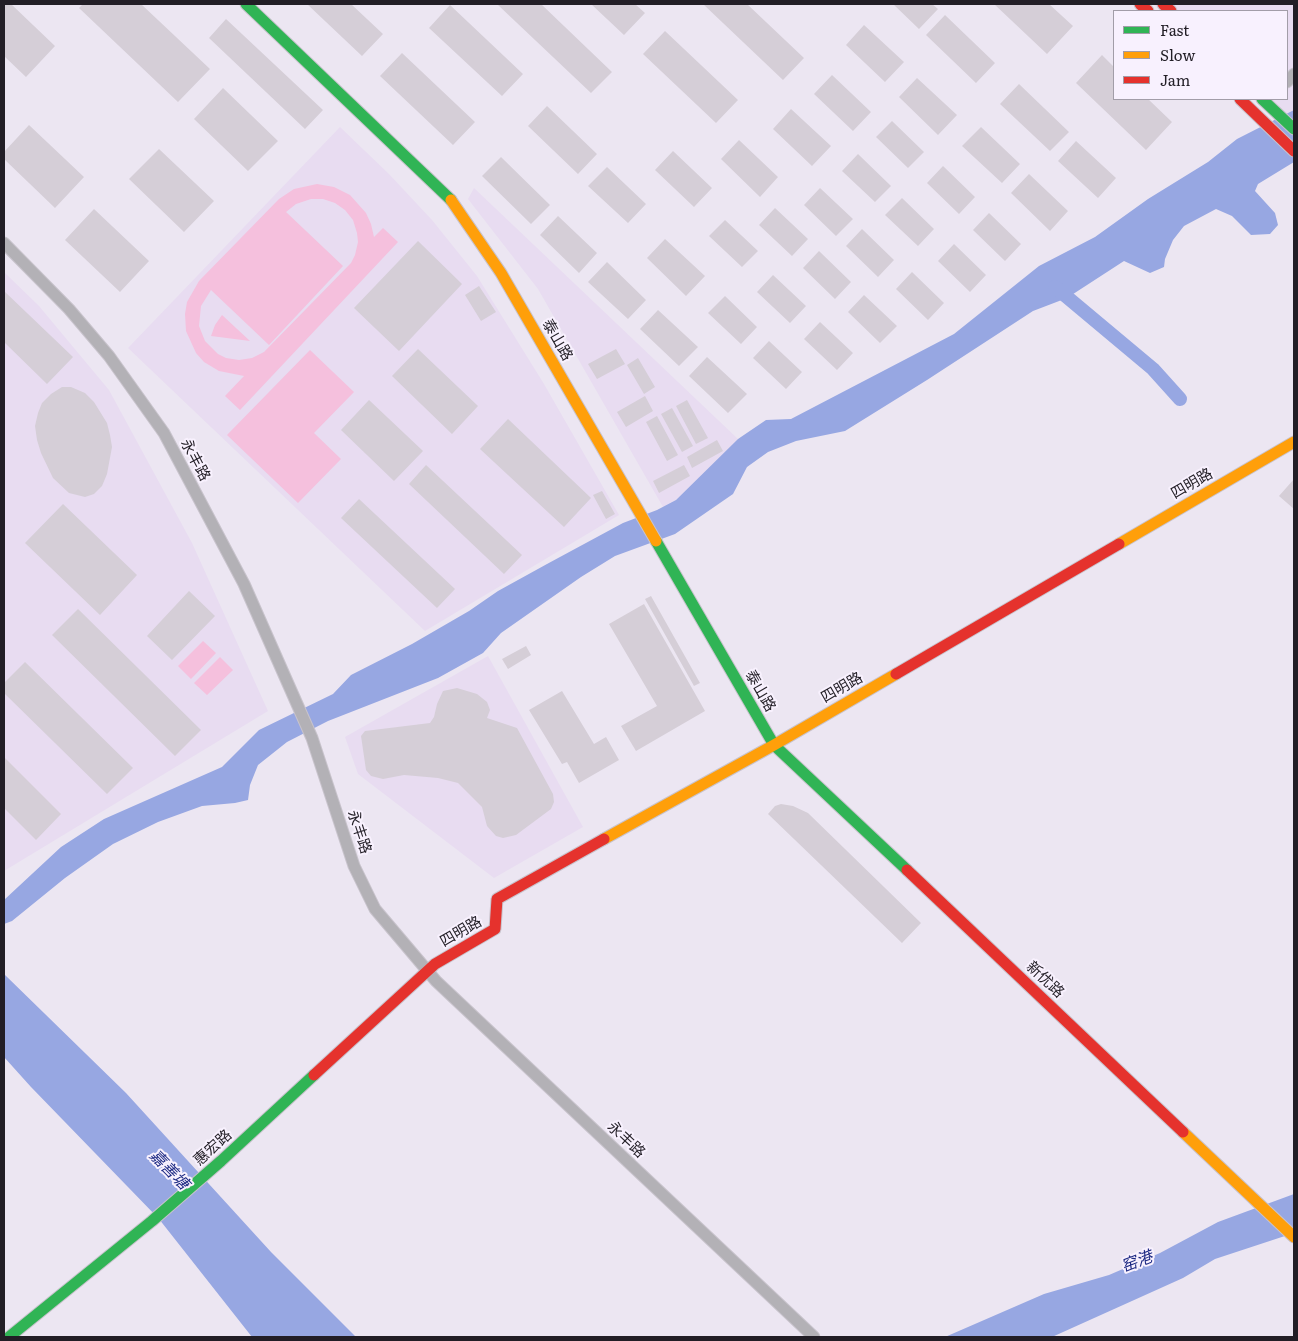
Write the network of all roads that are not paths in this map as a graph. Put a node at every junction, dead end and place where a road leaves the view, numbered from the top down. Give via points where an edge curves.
1 (246, 4) edge
2 (1241, 100) edge
3 (1267, 102) edge
4 (1258, 116) junction
5 (1294, 129) edge
6 (1294, 150) edge
7 (4, 243) edge
8 (1294, 442) edge
9 (774, 745) junction
10 (427, 971) junction
11 (1294, 1237) edge
12 (9, 1337) edge
13 (814, 1337) edge

1 - 9 street, 泰山路 via 448,196 501,273
2 - 4 street
3 - 4 street
3 - 5 street
4 - 6 street
7 - 10 street, 永丰路 via 69,309 164,433 244,584 312,738 354,866 375,909
8 - 9 street, 四明路
9 - 10 street, 四明路 via 497,899 494,929
9 - 11 street, 新优路
10 - 12 street, 惠宏路 via 221,1161
10 - 13 street, 永丰路

